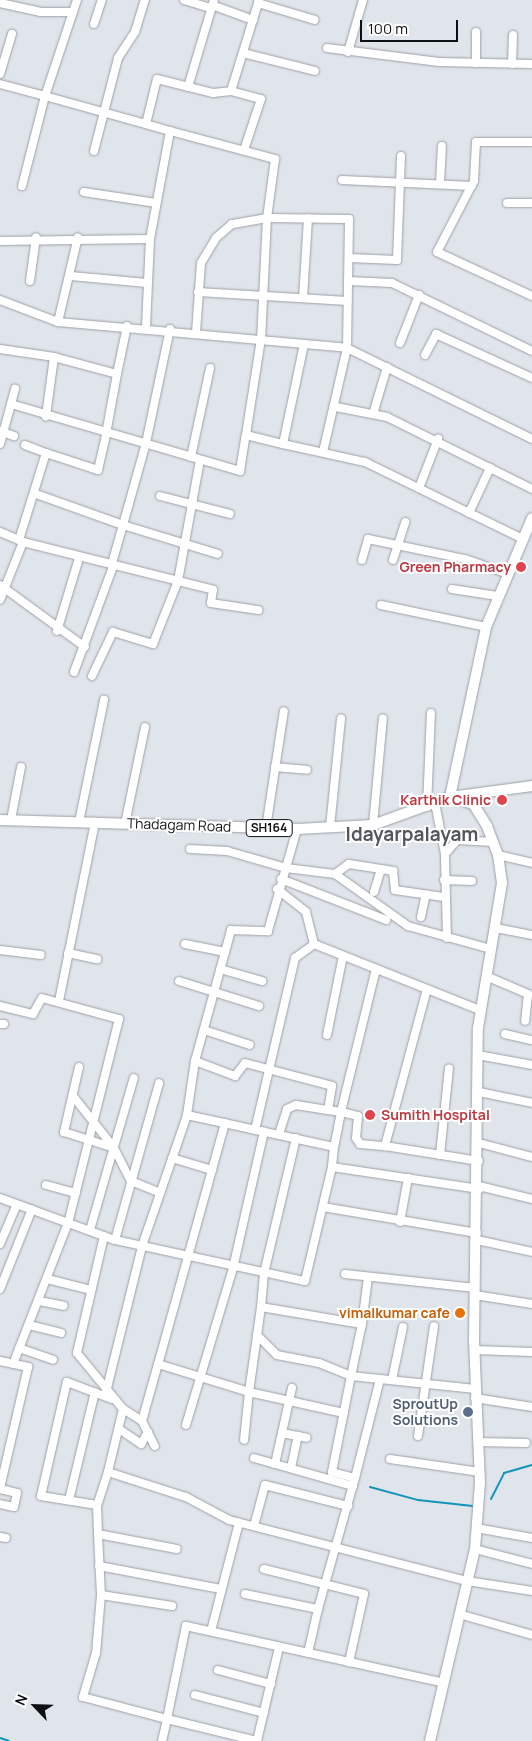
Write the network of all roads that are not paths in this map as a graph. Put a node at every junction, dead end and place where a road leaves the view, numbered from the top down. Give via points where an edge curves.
1 (77, 0) edge
2 (102, 0) edge
3 (145, 0) edge
4 (184, 0) edge
5 (363, 0) edge
6 (258, 2) edge
7 (0, 3) edge
8 (212, 5) edge
9 (73, 12) junction
10 (253, 20) junction
11 (315, 20) dead end
12 (94, 24) dead end
13 (476, 32) dead end
14 (12, 34) dead end
15 (513, 35) dead end
16 (327, 48) dead end
17 (348, 52) junction
18 (242, 53) junction
19 (476, 63) junction
20 (512, 64) junction
21 (532, 64) edge
22 (315, 71) dead end
23 (0, 74) edge
24 (0, 84) edge
25 (188, 87) junction
26 (231, 91) junction
27 (45, 96) junction
28 (102, 112) junction
29 (146, 124) junction
30 (170, 130) junction
31 (532, 142) edge
32 (442, 146) dead end
33 (244, 150) junction
34 (94, 151) dead end
35 (400, 156) dead end
36 (342, 180) dead end
37 (402, 182) junction
38 (440, 183) junction
39 (22, 186) dead end
40 (472, 186) junction
41 (84, 192) dead end
42 (156, 203) junction
43 (507, 203) dead end
44 (532, 203) edge
45 (267, 218) junction
46 (308, 218) junction
47 (36, 237) junction
48 (78, 237) junction
49 (150, 239) junction
50 (0, 241) edge
51 (349, 258) junction
52 (71, 276) junction
53 (30, 281) dead end
54 (348, 281) junction
55 (146, 283) junction
56 (198, 292) junction
57 (419, 295) junction
58 (265, 296) junction
59 (532, 296) edge
60 (303, 298) junction
61 (0, 300) edge
62 (348, 301) junction
63 (58, 322) junction
64 (128, 326) junction
65 (146, 328) junction
66 (170, 329) junction
67 (196, 332) junction
68 (261, 339) junction
69 (400, 343) dead end
70 (304, 344) junction
71 (347, 348) junction
72 (0, 349) edge
73 (532, 351) edge
74 (425, 355) dead end
75 (54, 357) junction
76 (388, 367) junction
77 (210, 368) dead end
78 (117, 374) junction
79 (532, 378) edge
80 (15, 388) dead end
81 (11, 404) junction
82 (336, 407) junction
83 (373, 414) junction
84 (46, 416) junction
85 (2, 432) edge
86 (106, 434) junction
87 (246, 435) junction
88 (14, 436) dead end
89 (438, 439) junction
90 (532, 439) edge
91 (146, 443) junction
92 (0, 444) edge
93 (283, 444) junction
94 (25, 445) dead end
95 (323, 452) junction
96 (46, 453) junction
97 (191, 457) junction
98 (200, 460) junction
99 (490, 468) junction
100 (419, 488) junction
101 (532, 489) edge
102 (36, 494) junction
103 (160, 496) dead end
104 (195, 506) junction
105 (469, 513) junction
106 (230, 514) dead end
107 (532, 518) edge
108 (405, 522) dead end
109 (123, 526) junction
110 (0, 532) edge
111 (521, 538) junction
112 (21, 541) junction
113 (398, 545) junction
114 (186, 546) junction
115 (218, 554) dead end
116 (79, 558) junction
117 (362, 560) dead end
118 (393, 560) dead end
119 (113, 564) junction
120 (506, 572) junction
121 (178, 581) junction
122 (2, 586) edge
123 (452, 589) dead end
124 (497, 596) junction
125 (0, 600) edge
126 (381, 605) dead end
127 (258, 610) dead end
128 (486, 627) junction
129 (57, 631) junction
130 (85, 647) junction
131 (74, 672) dead end
132 (92, 676) dead end
133 (104, 700) dead end
134 (284, 711) dead end
135 (431, 713) dead end
136 (383, 718) dead end
137 (341, 719) dead end
138 (145, 727) dead end
139 (20, 767) dead end
140 (276, 767) junction
141 (307, 770) dead end
142 (532, 786) edge
143 (450, 797) junction
144 (431, 805) junction
145 (0, 820) edge
146 (11, 820) junction
147 (78, 822) junction
148 (95, 822) junction
149 (125, 824) junction
150 (372, 825) junction
151 (330, 827) junction
152 (266, 828) junction
153 (297, 829) junction
154 (494, 842) junction
155 (190, 849) dead end
156 (445, 854) junction
157 (498, 855) junction
158 (532, 863) edge
159 (286, 868) junction
160 (381, 869) junction
161 (335, 874) junction
162 (281, 879) junction
163 (444, 880) junction
164 (472, 882) dead end
165 (277, 889) junction
166 (374, 892) dead end
167 (443, 897) junction
168 (425, 898) junction
169 (421, 917) dead end
170 (386, 920) dead end
171 (496, 928) junction
172 (532, 935) edge
173 (446, 938) junction
174 (185, 944) dead end
175 (314, 944) junction
176 (491, 949) junction
177 (0, 950) edge
178 (68, 952) junction
179 (225, 952) junction
180 (41, 956) dead end
181 (343, 956) junction
182 (97, 959) dead end
183 (220, 969) junction
184 (376, 969) junction
185 (486, 976) junction
186 (179, 981) dead end
187 (262, 981) dead end
188 (427, 989) junction
189 (214, 992) junction
190 (59, 1001) junction
191 (0, 1006) edge
192 (259, 1006) dead end
193 (480, 1010) junction
194 (525, 1021) dead end
195 (204, 1030) junction
196 (505, 1034) dead end
197 (326, 1035) dead end
198 (532, 1040) edge
199 (250, 1045) dead end
200 (478, 1055) junction
201 (195, 1061) junction
202 (532, 1065) edge
203 (80, 1067) dead end
204 (449, 1068) dead end
205 (272, 1070) junction
206 (134, 1078) dead end
207 (159, 1083) dead end
208 (479, 1092) junction
209 (73, 1096) junction
210 (532, 1103) edge
211 (328, 1110) junction
212 (341, 1112) junction
213 (187, 1116) junction
214 (226, 1123) junction
215 (95, 1124) junction
216 (255, 1130) junction
217 (264, 1131) junction
218 (279, 1134) junction
219 (296, 1138) junction
220 (91, 1140) junction
221 (479, 1144) junction
222 (385, 1146) junction
223 (334, 1147) junction
224 (114, 1148) junction
225 (440, 1155) junction
226 (532, 1157) edge
227 (172, 1158) junction
228 (479, 1161) junction
229 (332, 1167) junction
230 (212, 1170) junction
231 (408, 1178) junction
232 (132, 1181) junction
233 (46, 1185) dead end
234 (479, 1188) junction
235 (76, 1193) junction
236 (160, 1193) junction
237 (0, 1198) edge
238 (532, 1199) edge
239 (17, 1204) junction
240 (323, 1207) junction
241 (32, 1209) junction
242 (68, 1222) junction
243 (400, 1222) junction
244 (90, 1230) junction
245 (104, 1236) junction
246 (477, 1236) junction
247 (115, 1240) junction
248 (0, 1244) edge
249 (142, 1246) junction
250 (532, 1252) edge
251 (188, 1258) junction
252 (233, 1268) junction
253 (264, 1273) junction
254 (346, 1274) dead end
255 (368, 1277) junction
256 (47, 1279) junction
257 (0, 1289) edge
258 (91, 1290) junction
259 (475, 1291) junction
260 (39, 1300) junction
261 (532, 1304) edge
262 (64, 1306) dead end
263 (261, 1307) junction
264 (362, 1324) junction
265 (28, 1326) junction
266 (434, 1326) dead end
267 (403, 1327) dead end
268 (60, 1333) dead end
269 (257, 1335) junction
270 (20, 1348) junction
271 (474, 1350) junction
272 (532, 1352) edge
273 (53, 1360) dead end
274 (0, 1361) edge
275 (13, 1364) junction
276 (158, 1364) junction
277 (201, 1376) junction
278 (351, 1376) junction
279 (380, 1379) junction
280 (392, 1380) junction
281 (426, 1384) junction
282 (292, 1388) dead end
283 (94, 1392) junction
284 (106, 1392) junction
285 (249, 1392) junction
286 (475, 1394) junction
287 (112, 1399) junction
288 (289, 1401) junction
289 (532, 1407) edge
290 (123, 1409) junction
291 (344, 1414) junction
292 (142, 1421) junction
293 (186, 1425) dead end
294 (118, 1430) junction
295 (148, 1432) junction
296 (282, 1433) junction
297 (298, 1436) junction
298 (418, 1436) dead end
299 (307, 1438) dead end
300 (244, 1440) dead end
301 (478, 1442) junction
302 (526, 1443) dead end
303 (155, 1446) dead end
304 (254, 1458) dead end
305 (390, 1459) dead end
306 (275, 1464) junction
307 (291, 1468) junction
308 (108, 1472) junction
309 (480, 1472) junction
310 (354, 1482) junction
311 (0, 1488) edge
312 (69, 1500) junction
313 (0, 1504) edge
314 (97, 1506) junction
315 (348, 1506) junction
316 (239, 1523) junction
317 (254, 1526) junction
318 (476, 1528) junction
319 (98, 1534) junction
320 (532, 1538) edge
321 (337, 1547) junction
322 (177, 1549) dead end
323 (475, 1549) junction
324 (532, 1564) edge
325 (98, 1566) junction
326 (264, 1569) dead end
327 (467, 1581) junction
328 (327, 1583) junction
329 (221, 1589) junction
330 (532, 1591) edge
331 (245, 1594) dead end
332 (101, 1595) junction
333 (172, 1606) dead end
334 (318, 1609) junction
335 (459, 1614) junction
336 (211, 1631) junction
337 (532, 1635) edge
338 (279, 1647) junction
339 (308, 1653) junction
340 (349, 1662) junction
341 (218, 1670) dead end
342 (440, 1682) junction
343 (270, 1684) junction
344 (195, 1695) dead end
345 (264, 1713) junction
346 (167, 1719) junction
347 (433, 1739) edge
348 (162, 1741) edge
349 (257, 1741) edge

1 - 9 street
2 - 12 street
3 - 28 street via 134,32 118,58
4 - 8 street
5 - 17 street
6 - 10 street
6 - 11 street
7 - 9 street via 40,12
8 - 10 street
8 - 25 street
9 - 27 street
10 - 18 street
13 - 19 street
14 - 23 street
15 - 20 street
16 - 17 street
17 - 19 street
18 - 22 street
18 - 26 street
19 - 20 street
20 - 21 street
24 - 27 street
25 - 26 street via 213,93
25 - 29 street via 157,79
26 - 33 street via 261,100
27 - 28 street
27 - 39 street
28 - 29 street
28 - 34 street
29 - 30 street
30 - 33 street
30 - 42 street
31 - 40 street via 476,142
32 - 38 street
33 - 45 street via 275,158
35 - 37 street
36 - 37 street
37 - 38 street
37 - 51 street via 397,260
38 - 40 street
40 - 59 street via 438,252
41 - 42 street
42 - 49 street
43 - 44 street
45 - 46 street
45 - 56 street via 232,224 216,238 201,263
45 - 58 street
46 - 51 street via 349,218
46 - 60 street
47 - 48 street
47 - 50 street
47 - 53 street
48 - 49 street
48 - 52 street
49 - 55 street
51 - 54 street
52 - 55 street
52 - 63 street
54 - 57 street via 392,283
54 - 62 street
55 - 65 street
56 - 58 street
56 - 67 street
57 - 69 street
57 - 73 street
58 - 60 street
58 - 68 street
60 - 62 street
61 - 63 street
62 - 71 street
63 - 64 street
64 - 65 street
64 - 78 street
65 - 66 street
66 - 67 street
66 - 91 street
67 - 68 street
68 - 70 street
68 - 87 street
70 - 71 street
70 - 93 street
71 - 76 street
71 - 82 street
72 - 75 street
74 - 79 street via 436,334
75 - 78 street
75 - 84 street
76 - 83 street
76 - 90 street
77 - 97 street
78 - 86 street
80 - 81 street
81 - 84 street
81 - 85 street
82 - 83 street
82 - 95 street
83 - 89 street
84 - 86 street
85 - 88 street
85 - 92 street
86 - 91 street
86 - 96 street via 98,470
87 - 93 street
87 - 98 street via 240,471
89 - 99 street
89 - 100 street
91 - 97 street
91 - 109 street
93 - 95 street
94 - 96 street
95 - 100 street via 365,462
96 - 102 street
97 - 98 street
98 - 104 street
99 - 101 street
99 - 105 street
100 - 105 street
102 - 109 street
102 - 112 street
103 - 104 street
104 - 106 street
104 - 114 street
105 - 111 street
107 - 111 main road
108 - 113 street
109 - 114 street
109 - 119 street
110 - 112 street
111 - 120 main road
112 - 116 street
112 - 122 street
113 - 117 street via 368,539
113 - 118 street
113 - 120 street
114 - 115 street
114 - 121 street
116 - 119 street
116 - 129 street
119 - 121 street
119 - 130 street
120 - 124 main road
121 - 127 street via 213,590 211,603
121 - 132 street via 153,644 113,632
122 - 125 street
122 - 129 street
123 - 124 street
124 - 128 main road
126 - 128 street
128 - 143 main road
129 - 130 street
130 - 131 street
133 - 147 street
134 - 140 street
135 - 144 street
136 - 150 street
137 - 151 street
138 - 149 street
139 - 146 street
140 - 141 street
140 - 152 street
142 - 143 main road, Thadagam Road / SH164
143 - 144 main road, Thadagam Road / SH164
143 - 154 main road via 473,804
144 - 150 main road, Thadagam Road / SH164
144 - 156 street
145 - 146 main road, Thadagam Road / SH164
146 - 147 main road, Thadagam Road / SH164
147 - 148 main road, Thadagam Road / SH164
148 - 149 main road, Thadagam Road / SH164
148 - 178 street
149 - 152 main road, Thadagam Road / SH164
150 - 151 main road, Thadagam Road / SH164
151 - 153 main road, Thadagam Road / SH164
152 - 153 main road, Thadagam Road / SH164
153 - 159 street
154 - 156 street via 457,840
154 - 157 main road
155 - 159 street via 227,851
156 - 163 street
157 - 158 street
157 - 171 main road via 502,883
159 - 161 street
159 - 162 street
160 - 161 street via 349,864
160 - 166 street
160 - 168 street via 392,871 395,890
161 - 173 street via 408,926
162 - 165 street
162 - 170 street
163 - 164 street
163 - 167 street
165 - 175 street via 306,912
165 - 179 street via 268,931 231,930
167 - 168 street
167 - 173 street via 450,928
168 - 169 street
171 - 172 street
171 - 176 main road
173 - 176 street
174 - 179 street
175 - 181 street
175 - 205 street via 295,958
176 - 185 main road
177 - 180 street
178 - 182 street
178 - 190 street
179 - 183 street
181 - 184 street
181 - 197 street
183 - 187 street
183 - 189 street
184 - 188 street
184 - 212 street
185 - 193 main road
185 - 194 street via 528,994
186 - 189 street
188 - 193 street
188 - 222 street
189 - 192 street
189 - 195 street
190 - 191 street via 42,998 33,1014
190 - 215 street via 119,1019
193 - 200 main road
195 - 199 street
195 - 201 street
196 - 198 street
200 - 202 street
200 - 208 main road
201 - 205 street via 235,1076 245,1063
201 - 213 street
203 - 209 street
204 - 225 street
205 - 211 street via 332,1086
205 - 216 street
206 - 224 street
207 - 232 street
208 - 210 street
208 - 221 main road
209 - 215 street
209 - 220 street via 64,1132
211 - 212 street
211 - 218 street via 296,1105 287,1109
212 - 222 street via 358,1116 356,1138 360,1144
212 - 223 street
213 - 214 street
213 - 227 street
214 - 216 street
214 - 230 street
215 - 220 street
215 - 224 street
216 - 217 street
217 - 218 street
217 - 252 street
218 - 219 street
219 - 223 street
219 - 253 street
220 - 224 street
220 - 235 street
221 - 226 street
221 - 228 main road
222 - 225 street
223 - 229 street
224 - 232 street
224 - 244 street
225 - 228 street
227 - 230 street
227 - 236 street
228 - 234 main road
229 - 231 street
229 - 240 street
230 - 251 street
231 - 234 street
231 - 243 street
232 - 236 street
232 - 247 street
233 - 235 street
234 - 238 street
234 - 246 main road
235 - 242 street
236 - 249 street
237 - 239 street
239 - 241 street
239 - 248 street
240 - 243 street
240 - 253 street via 305,1281
241 - 242 street
241 - 257 street
242 - 244 street
242 - 256 street
243 - 246 street
244 - 245 street
245 - 247 street
245 - 258 street
246 - 250 street
246 - 259 main road
247 - 249 street
249 - 251 street
249 - 284 street
251 - 252 street
251 - 276 street
252 - 253 street
252 - 277 street
253 - 263 street
254 - 255 street
255 - 259 street
255 - 264 street
256 - 258 street
256 - 260 street
258 - 284 street via 77,1353
259 - 261 street
259 - 271 main road
260 - 262 street
260 - 265 street
263 - 264 street
263 - 269 street
264 - 278 street
265 - 268 street
265 - 270 street
266 - 281 street
267 - 280 street
269 - 278 street via 277,1355 319,1363
269 - 285 street
270 - 273 street
270 - 275 street
271 - 272 street
271 - 286 main road
274 - 275 street
275 - 311 street via 28,1367
276 - 277 street
276 - 292 street
277 - 285 street
277 - 293 street
278 - 279 street
278 - 291 street
279 - 280 street
279 - 310 street
280 - 281 street
281 - 286 street
281 - 298 street
282 - 288 street
283 - 287 street
283 - 312 street
283 - 312 street via 68,1382 40,1496
284 - 287 street
285 - 288 street
285 - 300 street
286 - 289 street
286 - 301 main road
287 - 290 street
288 - 291 street
288 - 296 street
290 - 292 street
290 - 294 street
291 - 310 street via 332,1472
292 - 295 street
294 - 295 street via 141,1444
294 - 308 street
295 - 303 street
296 - 297 street
296 - 306 street
297 - 299 street
297 - 307 street
301 - 302 street
301 - 309 main road
304 - 306 street
305 - 309 street
306 - 307 street
307 - 310 street
308 - 314 street
308 - 316 street via 186,1497
309 - 318 main road
310 - 315 street
311 - 313 street via 17,1493 14,1507
312 - 314 street
314 - 319 street
315 - 317 street via 265,1485
315 - 321 street
316 - 317 street
316 - 329 street
317 - 321 street
318 - 320 street
318 - 323 main road
319 - 322 street
319 - 325 street
321 - 327 street
321 - 328 street
323 - 324 street
323 - 327 main road
325 - 329 street
325 - 332 street
326 - 328 street
327 - 330 street
327 - 335 main road
328 - 334 street
328 - 340 street via 364,1594
329 - 336 street
331 - 334 street
332 - 333 street
332 - 346 street via 96,1653 83,1697
334 - 339 street
335 - 337 street
335 - 342 main road
336 - 338 street
336 - 346 street via 186,1626
338 - 339 street
338 - 343 street
339 - 340 street
340 - 342 street
341 - 343 street
342 - 347 main road
343 - 345 street
344 - 345 street
345 - 349 street
346 - 348 street
346 - 349 street

